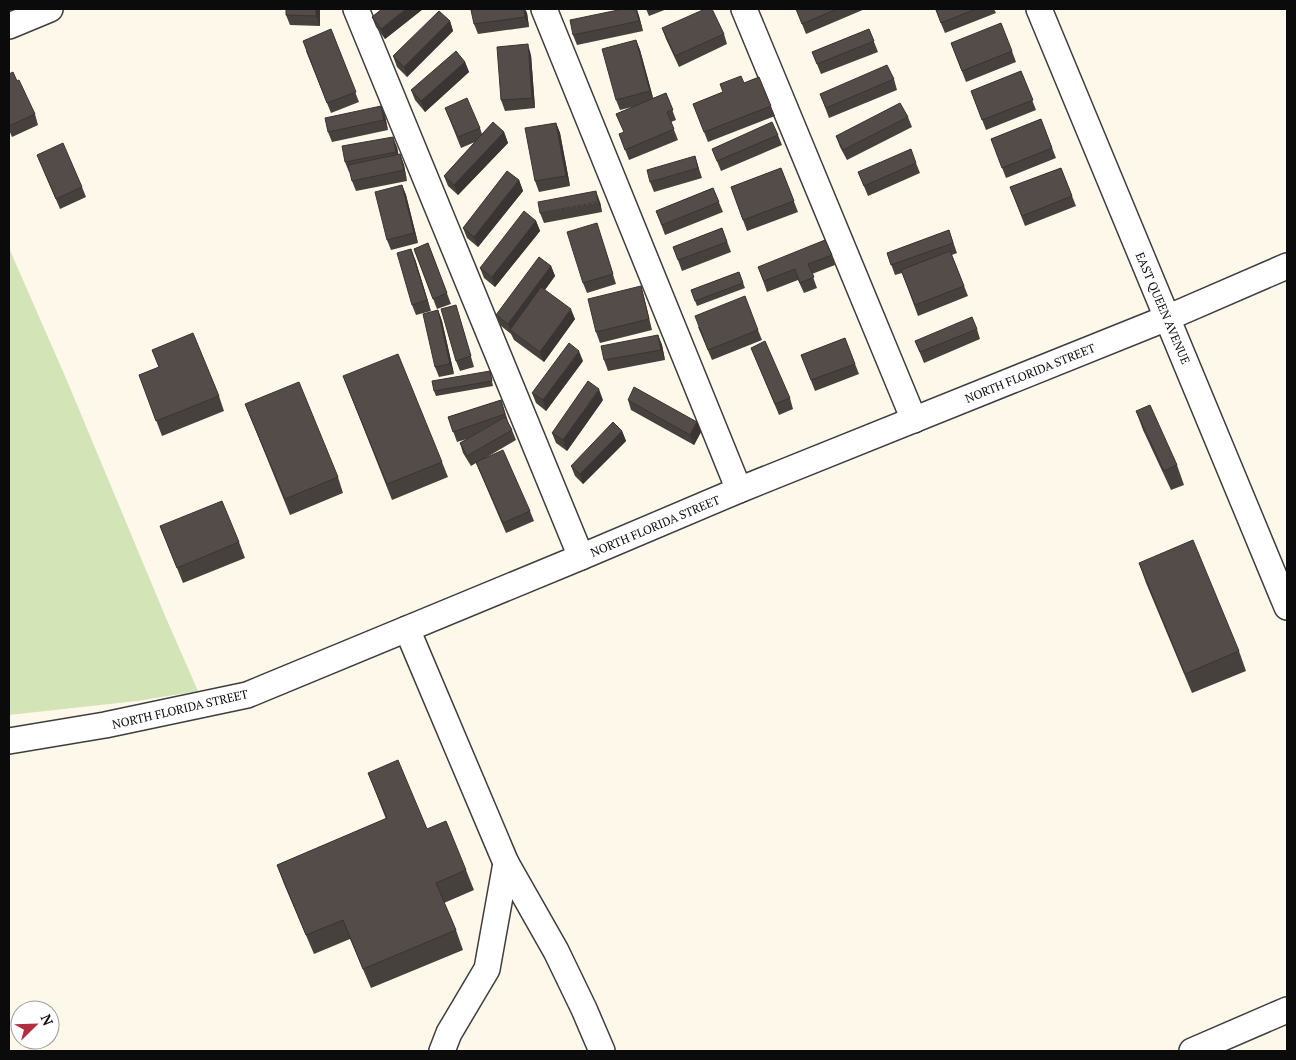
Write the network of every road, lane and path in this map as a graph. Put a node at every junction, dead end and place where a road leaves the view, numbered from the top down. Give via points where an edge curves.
1 (50, 9) edge
2 (356, 9) edge
3 (544, 9) edge
4 (744, 9) edge
5 (1039, 9) edge
6 (9, 26) edge
7 (1287, 266) edge
8 (1167, 318) junction
9 (914, 420) junction
10 (739, 490) junction
11 (581, 557) junction
12 (1287, 607) edge
13 (407, 629) junction
14 (9, 741) edge
15 (506, 863) junction
16 (1287, 1010) edge
17 (442, 1051) edge
18 (602, 1051) edge
19 (1192, 1051) edge

1 - 6 street
2 - 11 street
3 - 10 street
4 - 9 street
5 - 8 street, EAST QUEEN AVENUE
7 - 8 street, NORTH FLORIDA STREET
8 - 9 street, NORTH FLORIDA STREET
8 - 12 street, EAST QUEEN AVENUE
9 - 10 street, NORTH FLORIDA STREET
10 - 11 street, NORTH FLORIDA STREET
11 - 13 street, NORTH FLORIDA STREET
13 - 14 street, NORTH FLORIDA STREET via 247,695 105,725
13 - 15 street
15 - 17 street via 487,969 449,1033
15 - 18 street via 556,951
16 - 19 street

